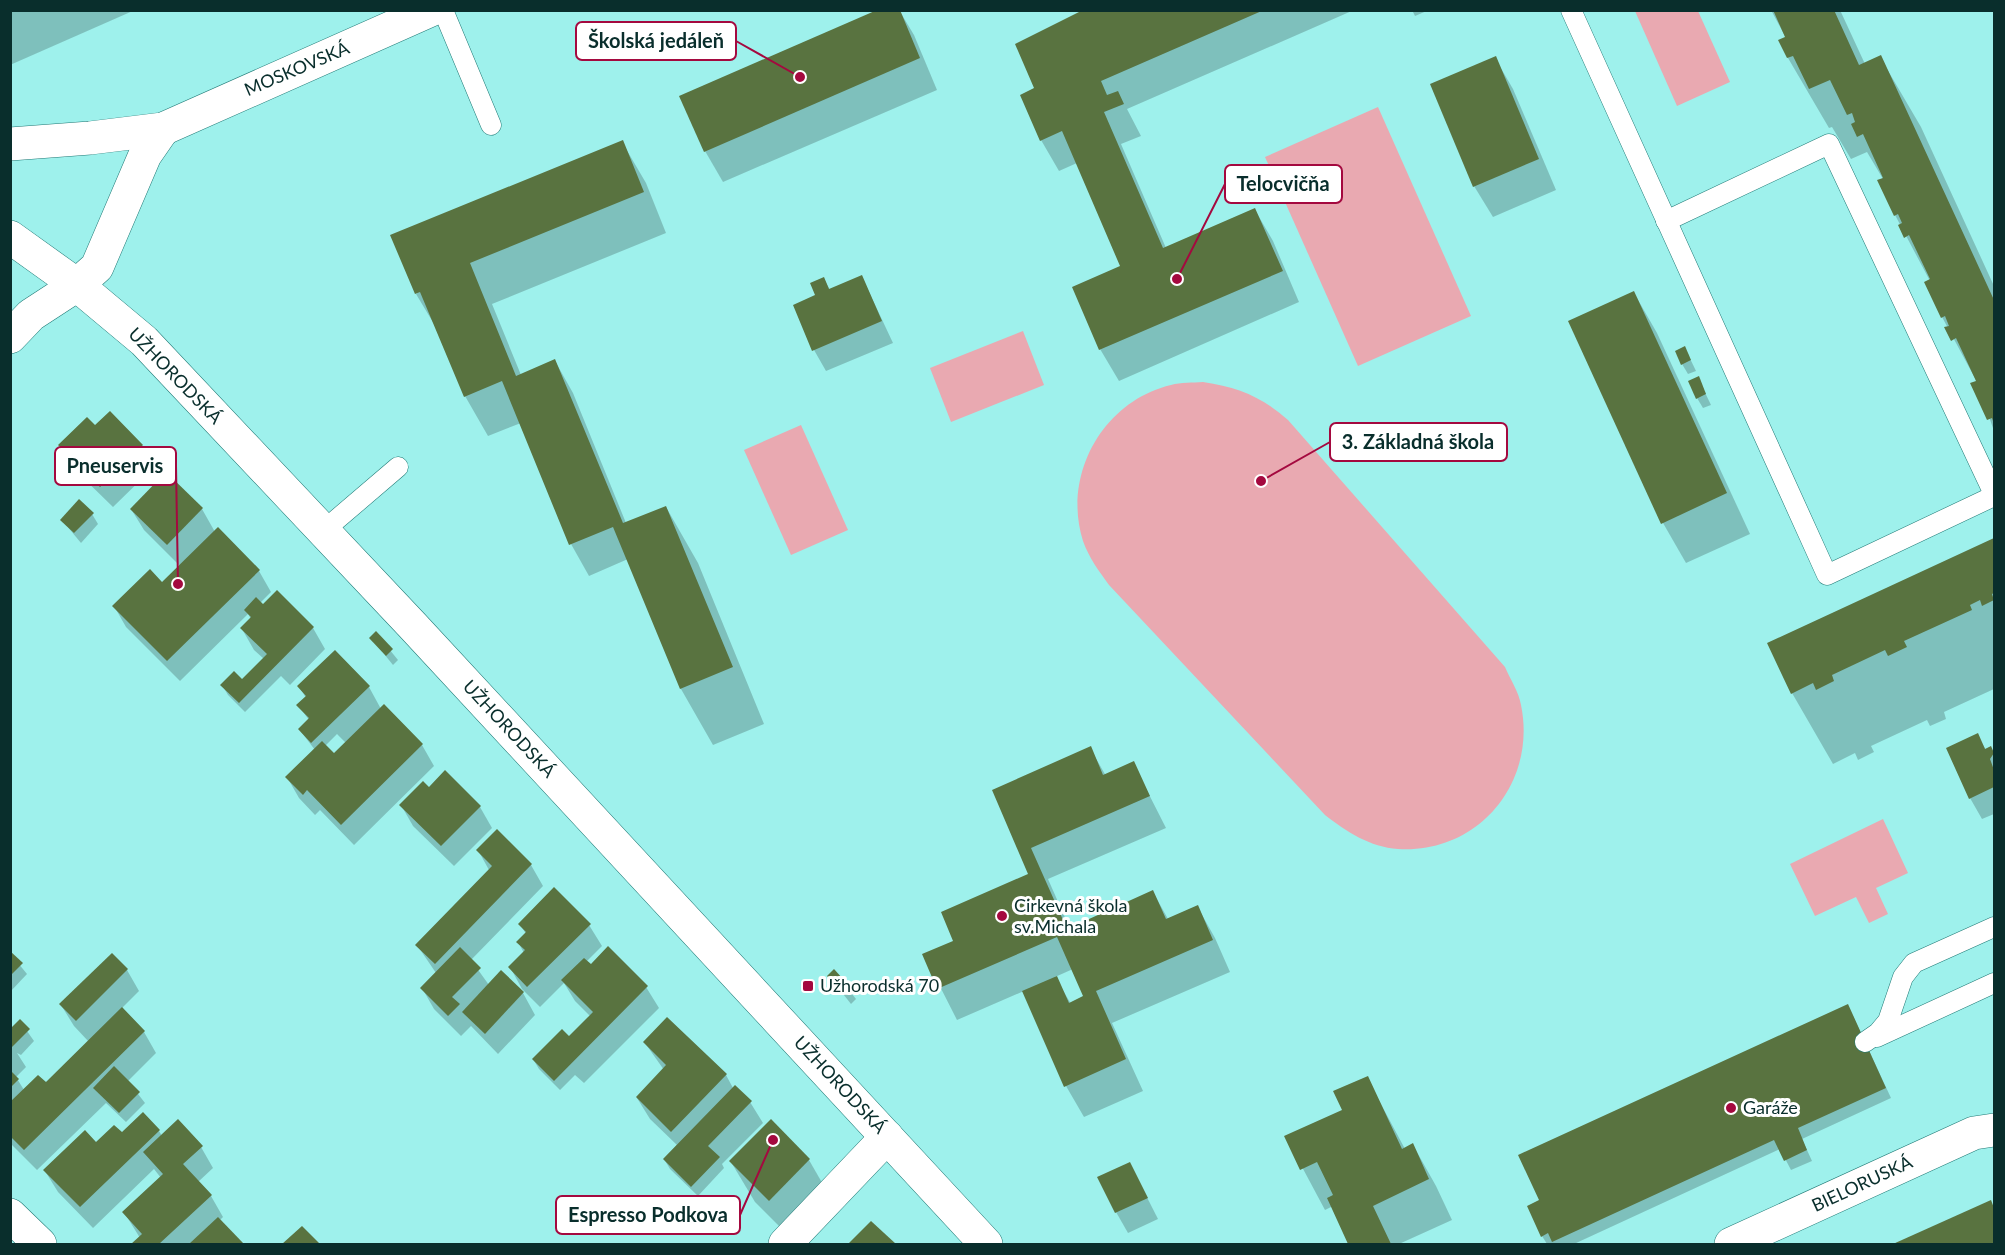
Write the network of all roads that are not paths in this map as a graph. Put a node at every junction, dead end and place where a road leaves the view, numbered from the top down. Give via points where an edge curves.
1 (431, 10) edge
2 (444, 10) edge
3 (1571, 10) edge
4 (491, 125) dead end
5 (163, 129) junction
6 (10, 144) edge
7 (1666, 221) junction
8 (10, 237) edge
9 (77, 285) junction
10 (10, 337) edge
11 (398, 467) dead end
12 (1995, 495) edge
13 (322, 532) junction
14 (1995, 927) edge
15 (1995, 983) edge
16 (1995, 1130) edge
17 (887, 1137) junction
18 (12, 1221) edge
19 (40, 1245) edge
20 (786, 1245) edge
21 (986, 1245) edge
22 (1731, 1245) edge

1 - 5 street, MOSKOVSKÁ
2 - 4 lane
3 - 7 lane
5 - 6 street, MOSKOVSKÁ
5 - 9 street via 145,155 97,267
7 - 12 lane via 1829,144
7 - 12 lane via 1827,575
8 - 9 street, UŽHORODSKÁ
9 - 10 street via 30,315
9 - 13 street, UŽHORODSKÁ via 144,340
11 - 13 lane
13 - 17 street, UŽHORODSKÁ
14 - 15 lane via 1914,963 1899,986 1888,1021 1865,1042
16 - 22 street, BIELORUSKÁ via 1974,1133
17 - 20 street
17 - 21 street, UŽHORODSKÁ
18 - 19 street

